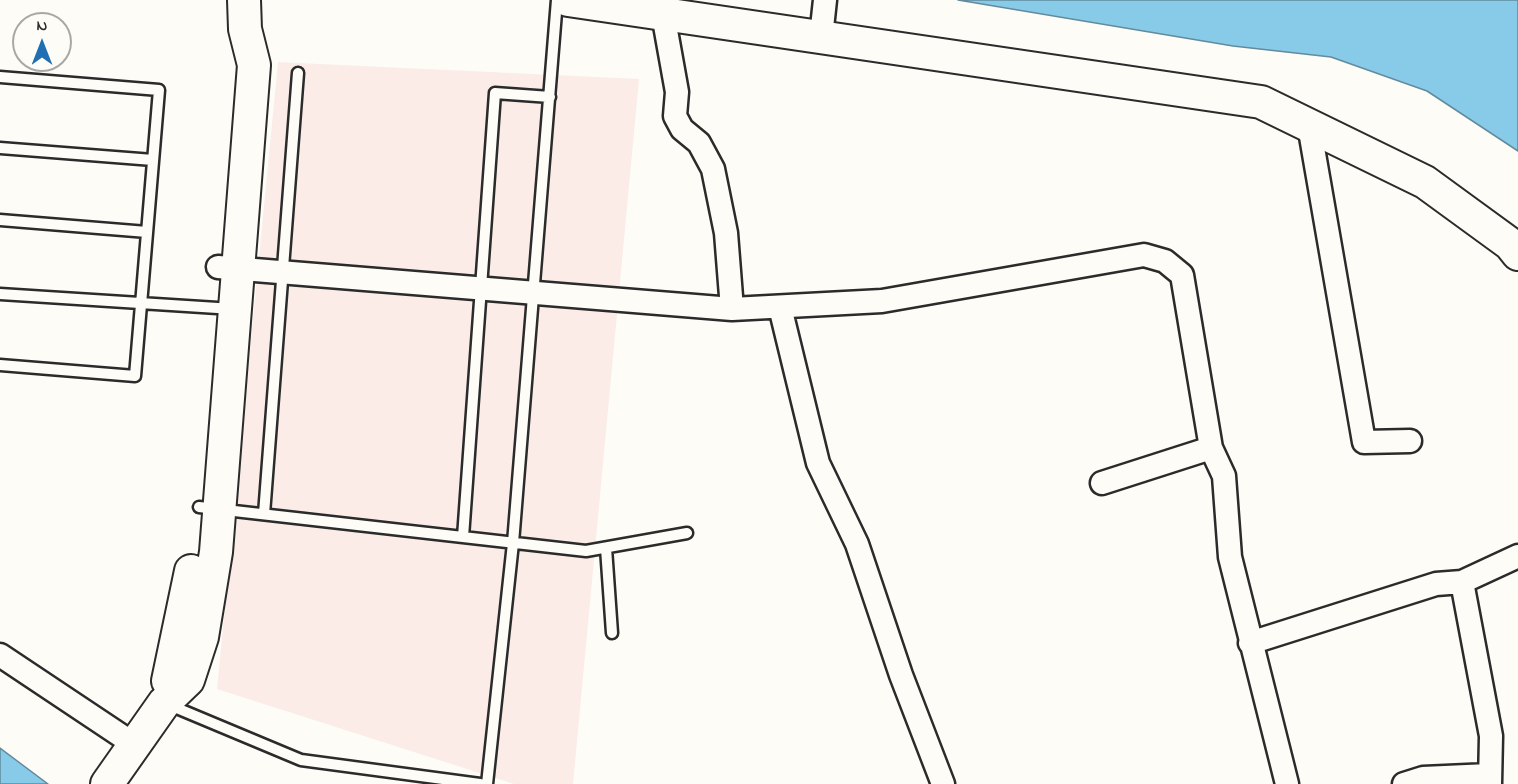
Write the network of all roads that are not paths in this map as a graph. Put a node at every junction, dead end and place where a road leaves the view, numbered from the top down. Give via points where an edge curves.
1 (558, 0) edge
2 (568, 0) edge
3 (825, 0) edge
4 (244, 14) edge
5 (663, 14) junction
6 (820, 37) junction
7 (298, 73) dead end
8 (0, 77) edge
9 (550, 97) junction
10 (1309, 125) junction
11 (0, 148) edge
12 (153, 160) junction
13 (0, 220) edge
14 (147, 232) junction
15 (1518, 254) edge
16 (228, 268) junction
17 (283, 272) junction
18 (481, 288) junction
19 (534, 293) junction
20 (0, 294) edge
21 (141, 303) junction
22 (780, 307) junction
23 (225, 309) junction
24 (732, 309) junction
25 (0, 365) edge
26 (1410, 441) dead end
27 (1211, 448) junction
28 (1102, 483) dead end
29 (209, 508) junction
30 (264, 514) junction
31 (687, 533) dead end
32 (464, 537) junction
33 (513, 543) junction
34 (606, 548) junction
35 (1518, 556) edge
36 (1462, 582) junction
37 (612, 633) dead end
38 (1250, 643) junction
39 (0, 655) edge
40 (164, 703) junction
41 (122, 763) edge
42 (1490, 779) edge
43 (480, 784) edge
44 (487, 784) edge
45 (943, 784) edge
46 (1287, 784) edge
47 (1404, 784) edge

1 - 9 lane
2 - 5 street
3 - 6 street
4 - 16 street via 233,61
5 - 6 street
5 - 24 street via 676,92 675,116 682,129 699,143 713,169 726,233
6 - 10 street via 1261,102
7 - 17 lane
8 - 12 lane via 159,90
9 - 18 lane via 495,93
9 - 19 lane
10 - 15 street via 1425,182 1510,244
10 - 26 street via 1364,442
11 - 12 lane
12 - 14 lane
13 - 14 lane
14 - 21 lane
16 - 17 street
16 - 23 street
17 - 18 street
17 - 30 lane
18 - 19 street
18 - 32 lane
19 - 24 street
19 - 33 lane
20 - 21 lane
21 - 23 lane
21 - 25 lane via 135,376
22 - 24 street
22 - 27 street via 882,300 1144,255 1165,261 1182,275
22 - 45 street via 818,463 857,544
23 - 29 street
27 - 28 street
27 - 38 street via 1224,476 1230,556
29 - 30 lane
29 - 40 street
30 - 32 lane
31 - 34 lane
32 - 33 lane
33 - 34 lane via 586,551
33 - 44 lane
34 - 37 lane
35 - 36 street
36 - 38 street via 1436,584
36 - 42 street via 1491,736
38 - 46 street
39 - 41 street
40 - 41 street
40 - 43 lane via 301,760
42 - 47 street via 1423,778

